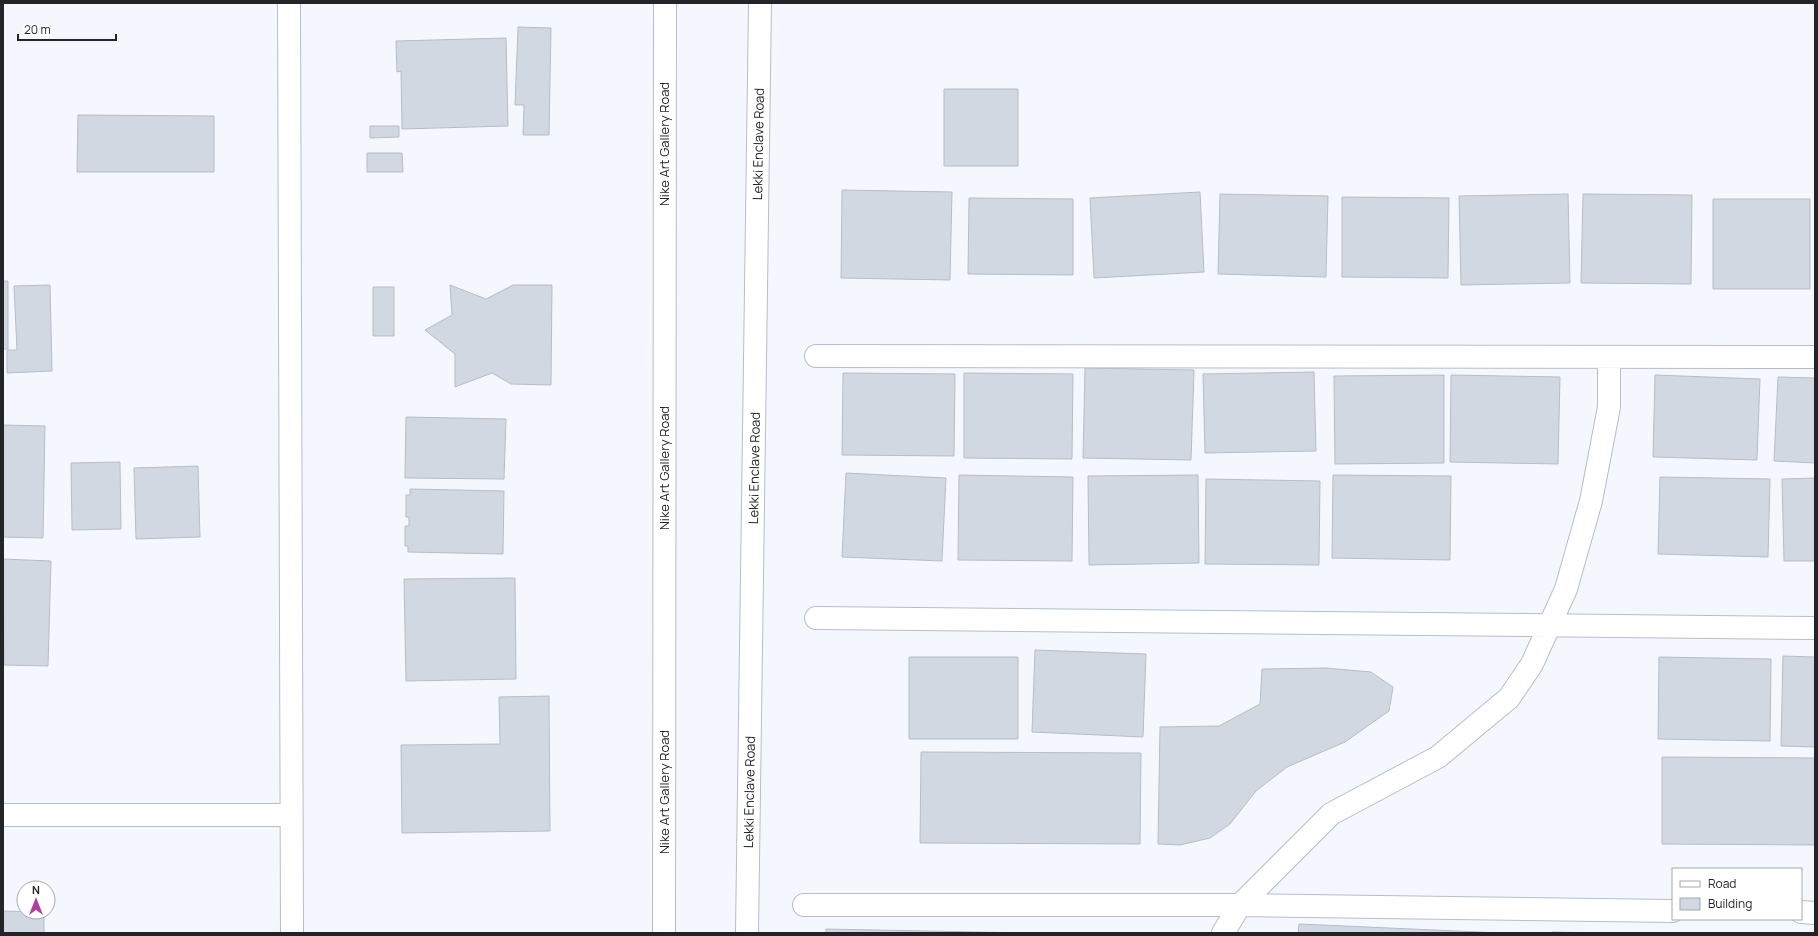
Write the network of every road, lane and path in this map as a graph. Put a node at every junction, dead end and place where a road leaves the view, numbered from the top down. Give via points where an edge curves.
1 (289, 3) edge
2 (665, 3) edge
3 (760, 3) edge
4 (816, 356) dead end
5 (1609, 357) junction
6 (1815, 357) edge
7 (816, 618) dead end
8 (1548, 627) junction
9 (1815, 628) edge
10 (3, 815) edge
11 (291, 815) junction
12 (1240, 905) junction
13 (804, 906) dead end
14 (1672, 911) edge
15 (1802, 912) edge
16 (1815, 913) edge
17 (292, 933) edge
18 (664, 933) edge
19 (747, 933) edge
20 (1223, 933) edge

1 - 11 street
2 - 18 street, Nike Art Gallery Road
3 - 19 street, Lekki Enclave Road
4 - 5 street
5 - 6 street
5 - 8 street via 1609,407 1591,501 1566,589
7 - 8 street
8 - 9 street
8 - 12 street via 1532,664 1509,698 1438,757 1331,814
10 - 11 street
11 - 17 street
12 - 13 street
12 - 14 street
12 - 20 street
15 - 16 street

